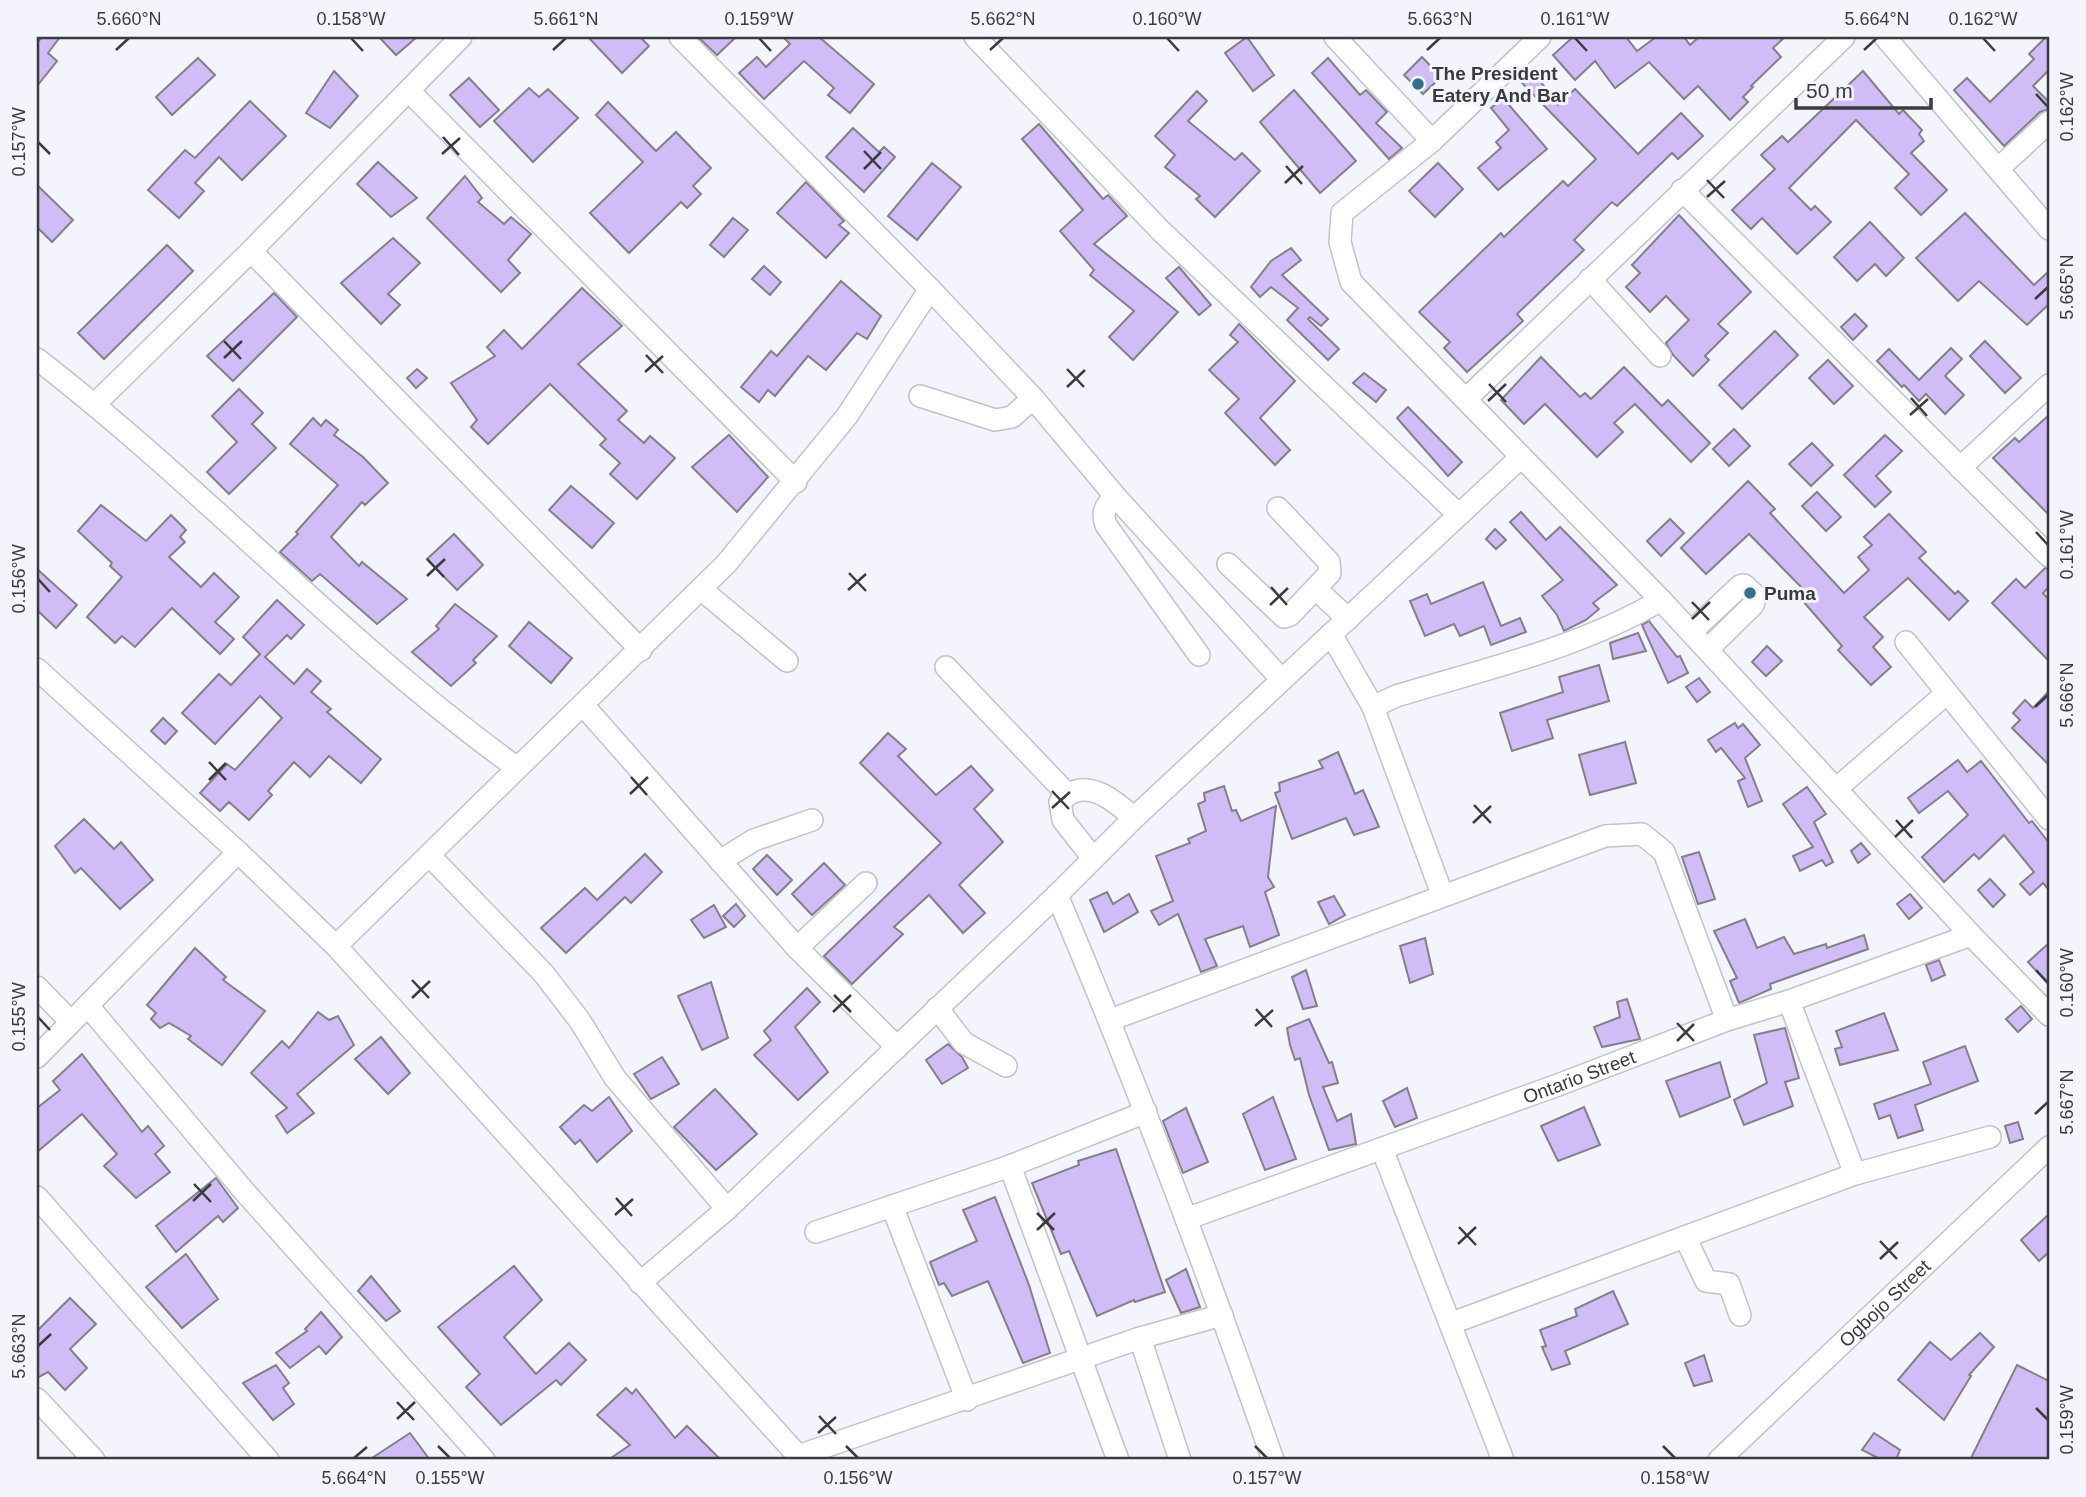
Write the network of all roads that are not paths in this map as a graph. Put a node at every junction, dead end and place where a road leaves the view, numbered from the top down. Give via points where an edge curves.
1 (461, 37) edge
2 (680, 37) edge
3 (975, 37) edge
4 (1335, 37) edge
5 (1540, 37) edge
6 (1844, 37) edge
7 (1885, 37) edge
8 (409, 91) junction
9 (2049, 122) edge
10 (1432, 141) junction
11 (1998, 169) junction
12 (1682, 190) junction
13 (2049, 229) edge
14 (251, 251) junction
15 (1590, 279) junction
16 (930, 289) junction
17 (1660, 356) dead end
18 (37, 359) edge
19 (2049, 384) edge
20 (920, 396) dead end
21 (1033, 398) junction
22 (1466, 399) junction
23 (95, 404) junction
24 (1521, 457) junction
25 (1961, 468) junction
26 (796, 482) junction
27 (1115, 496) junction
28 (1278, 509) dead end
29 (1460, 515) junction
30 (2049, 556) edge
31 (1228, 564) dead end
32 (1316, 589) junction
33 (702, 590) junction
34 (1661, 600) junction
35 (1348, 619) junction
36 (1691, 632) junction
37 (1331, 634) junction
38 (1906, 642) dead end
39 (1708, 649) junction
40 (641, 650) junction
41 (1199, 655) dead end
42 (787, 661) dead end
43 (946, 667) dead end
44 (37, 669) edge
45 (1282, 680) junction
46 (1947, 693) junction
47 (583, 705) junction
48 (1373, 707) junction
49 (516, 767) junction
50 (1837, 788) junction
51 (1068, 794) junction
52 (1134, 818) junction
53 (2049, 819) edge
54 (812, 820) dead end
55 (238, 852) junction
56 (430, 856) junction
57 (1093, 858) junction
58 (720, 861) junction
59 (866, 883) dead end
60 (1442, 894) junction
61 (1057, 895) junction
62 (1970, 935) junction
63 (336, 946) junction
64 (797, 948) junction
65 (37, 987) edge
66 (1789, 1001) junction
67 (88, 1006) junction
68 (937, 1008) junction
69 (2049, 1015) edge
70 (1110, 1020) junction
71 (1727, 1020) junction
72 (71, 1022) junction
73 (897, 1046) junction
74 (37, 1057) edge
75 (1006, 1066) dead end
76 (1146, 1112) junction
77 (1990, 1137) dead end
78 (2049, 1147) edge
79 (1382, 1149) junction
80 (1010, 1166) junction
81 (1855, 1174) junction
82 (37, 1197) edge
83 (892, 1206) junction
84 (727, 1209) junction
85 (1186, 1219) junction
86 (816, 1232) dead end
87 (1685, 1237) junction
88 (640, 1283) junction
89 (1222, 1315) junction
90 (1740, 1315) dead end
91 (1452, 1323) junction
92 (1140, 1338) junction
93 (1082, 1359) junction
94 (37, 1399) edge
95 (967, 1400) junction
96 (800, 1458) edge
97 (93, 1460) edge
98 (268, 1460) edge
99 (484, 1460) edge
100 (1118, 1460) edge
101 (1180, 1460) edge
102 (1273, 1460) edge
103 (1503, 1460) edge
104 (1719, 1460) edge

1 - 8 street
2 - 16 street
3 - 29 street via 1161,231
4 - 10 street
5 - 10 street
6 - 12 street
7 - 11 street
8 - 14 street
8 - 26 street
9 - 11 street
10 - 22 street via 1342,213 1340,242 1351,282
11 - 13 street
12 - 15 street
12 - 25 street
14 - 23 street
14 - 40 street
15 - 17 street
15 - 22 street
16 - 21 street
16 - 26 street via 847,416
18 - 23 street
19 - 25 street
20 - 21 street via 995,420 1012,417
21 - 27 street
22 - 24 street
23 - 49 street via 404,682
24 - 29 street
24 - 34 street
25 - 30 street
26 - 33 street
27 - 41 street via 1105,508 1106,525
27 - 45 street
28 - 32 street via 1332,568
29 - 35 street
31 - 32 street via 1284,617
32 - 35 street
33 - 40 street
33 - 42 street
34 - 36 street
34 - 48 street via 1590,637 1395,696
35 - 37 street
36 - 39 street
36 - 39 street via 1740,586 1756,596 1753,605
37 - 45 street
37 - 48 street
38 - 46 street
39 - 50 street
40 - 47 street
43 - 51 street
44 - 55 street
45 - 52 street
46 - 50 street
46 - 53 street
47 - 49 street
47 - 58 street
48 - 60 street
49 - 56 street
50 - 62 street
51 - 52 street via 1101,793
51 - 57 street via 1060,802 1063,820
52 - 57 street
54 - 58 street via 754,839
55 - 63 street
55 - 67 street
56 - 63 street
56 - 84 street via 544,974 615,1078
57 - 61 street
58 - 64 street
59 - 64 street
60 - 70 street
60 - 71 street via 1605,836 1642,834 1664,852
61 - 68 street
61 - 70 street
62 - 66 street, Ontario Street
62 - 69 street
63 - 88 street
64 - 73 street
65 - 72 street
66 - 71 street, Ontario Street
66 - 81 street
67 - 72 street
67 - 99 street via 244,1191
68 - 73 street
68 - 75 street via 964,1043
70 - 76 street
71 - 79 street, Ontario Street
72 - 74 street
73 - 84 street
76 - 80 street
76 - 85 street
77 - 81 street
78 - 104 street, Ogbojo Street
79 - 85 street, Ontario Street
79 - 91 street
80 - 83 street
80 - 93 street
81 - 87 street
82 - 98 street
83 - 86 street
83 - 95 street
84 - 88 street
85 - 89 street
87 - 90 street via 1703,1277 1710,1283 1729,1284
87 - 91 street
88 - 96 street
89 - 92 street
89 - 102 street
91 - 103 street
92 - 93 street
92 - 101 street
93 - 95 street
93 - 100 street
94 - 97 street
95 - 96 street

